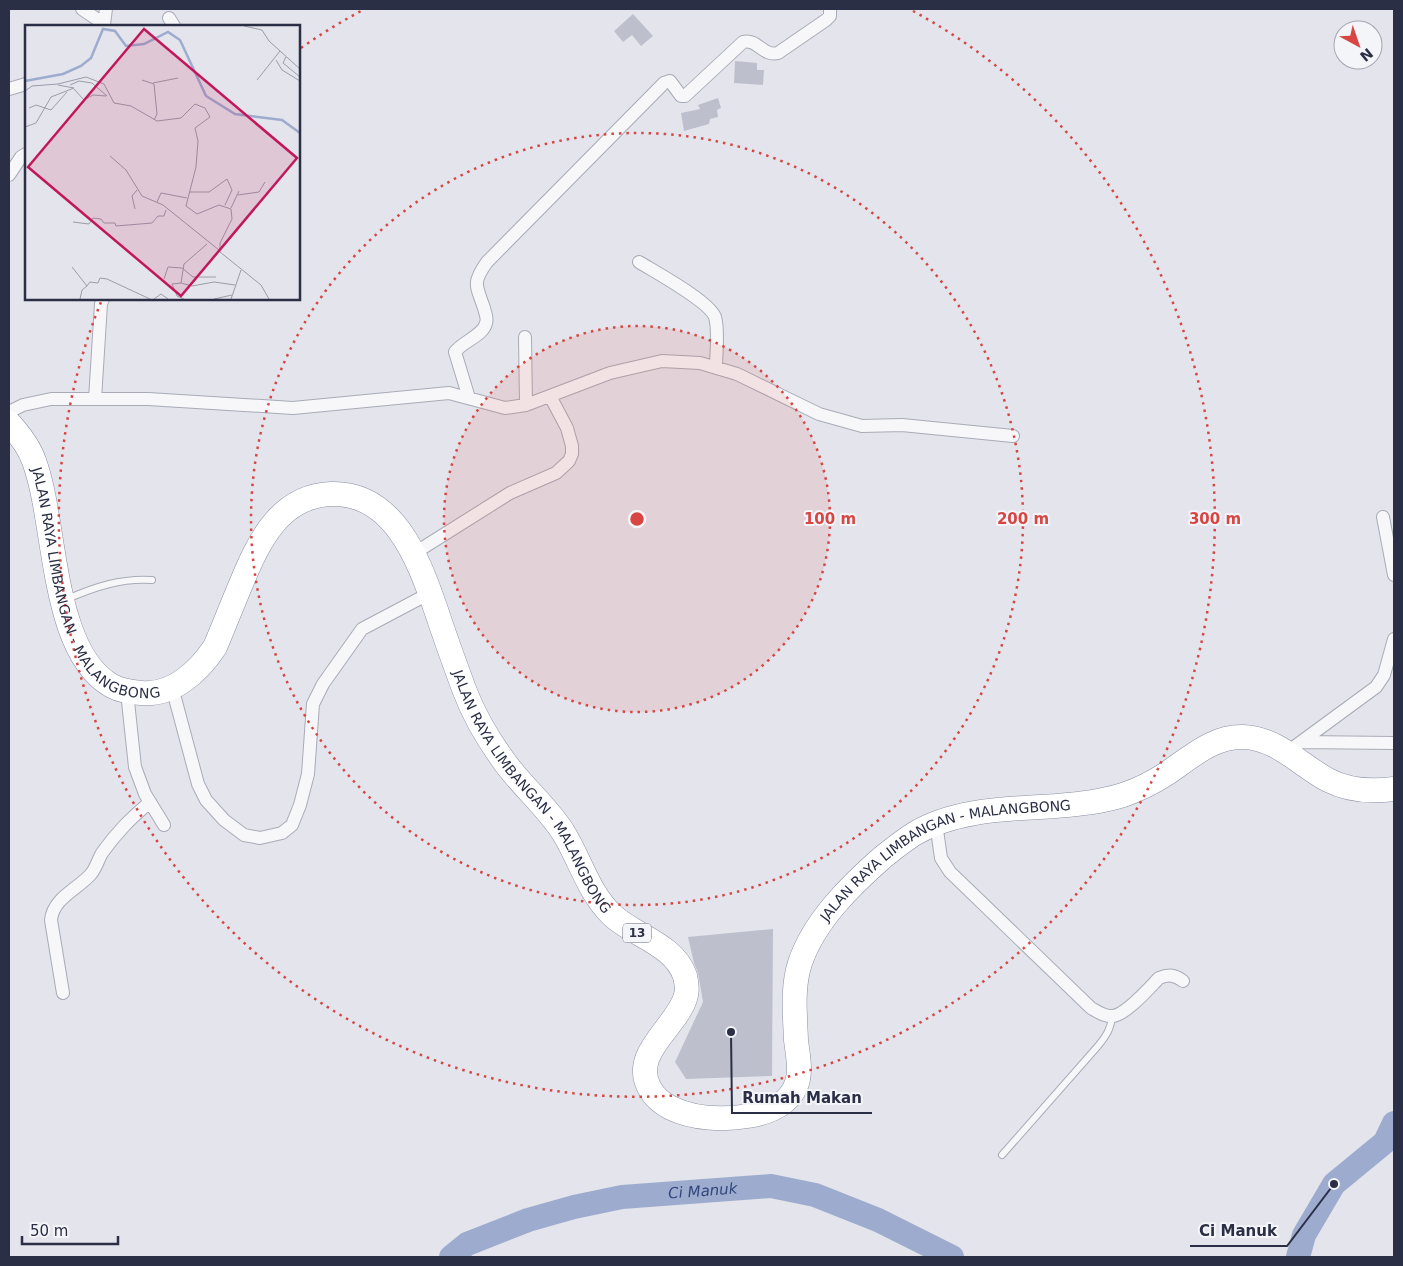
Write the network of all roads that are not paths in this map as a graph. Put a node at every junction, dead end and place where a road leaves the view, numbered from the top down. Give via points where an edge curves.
1 (82, 9) edge
2 (106, 9) edge
3 (830, 9) edge
4 (104, 25) edge
5 (25, 84) edge
6 (9, 89) edge
7 (25, 155) edge
8 (9, 175) edge
9 (639, 262) dead end
10 (103, 300) edge
11 (525, 337) dead end
12 (716, 368) junction
13 (550, 396) junction
14 (469, 398) junction
15 (95, 399) junction
16 (526, 405) junction
17 (9, 412) edge
18 (9, 423) edge
19 (1012, 436) dead end
20 (1383, 517) dead end
21 (413, 554) junction
22 (1394, 575) edge
23 (152, 580) dead end
24 (430, 593) junction
25 (62, 600) junction
26 (1394, 639) edge
27 (172, 688) junction
28 (128, 692) junction
29 (1394, 743) edge
30 (1294, 747) junction
31 (1394, 789) edge
32 (150, 802) junction
33 (936, 823) junction
34 (164, 825) dead end
35 (1183, 981) dead end
36 (63, 993) dead end
37 (1112, 1016) junction
38 (1002, 1156) dead end

1 - 4 street
2 - 4 street
3 - 14 street via 826,20 778,53 769,54 750,41 743,42 685,96 681,96 670,82 664,83 487,262 476,283 486,324 455,352
5 - 6 street
7 - 8 street
9 - 12 street via 686,291 713,314
10 - 15 street
11 - 16 street
12 - 13 street via 662,361 610,373
12 - 19 street via 737,374 819,414 862,426 910,425
13 - 16 street
13 - 21 street via 567,428 572,446 569,461 556,473 510,493
14 - 15 street via 449,393 293,408
14 - 16 street via 505,408
15 - 17 street via 51,400 23,405
18 - 25 highway, JALAN RAYA LIMBANGAN - MALANGBONG / 13 via 27,446 38,472
20 - 22 street
21 - 24 highway, JALAN RAYA LIMBANGAN - MALANGBONG / 13
21 - 27 highway, JALAN RAYA LIMBANGAN - MALANGBONG / 13 via 389,517 360,498 337,494 315,496 300,502 283,514 260,541 215,647 206,660
23 - 25 lane via 121,581
24 - 27 street via 362,629 323,684 313,704 308,774 300,805 292,825 282,833 260,838 244,835 224,820 206,800 198,784
24 - 33 highway, JALAN RAYA LIMBANGAN - MALANGBONG / 13 via 466,694 500,756 553,817 606,909 624,925 668,952 682,969 687,982 686,994 650,1052 646,1069 651,1092 666,1106 701,1117 739,1117 771,1109 792,1095 798,1084 799,1070 795,1021 797,973 802,955 834,906 856,883 899,844
25 - 28 highway, JALAN RAYA LIMBANGAN - MALANGBONG / 13 via 82,655 101,678
26 - 30 street via 1384,676 1376,687
27 - 28 highway, JALAN RAYA LIMBANGAN - MALANGBONG / 13 via 147,694
28 - 32 street via 135,767
29 - 30 street
30 - 31 highway, JALAN RAYA LIMBANGAN - MALANGBONG / 13 via 1327,780 1356,790
30 - 33 highway, JALAN RAYA LIMBANGAN - MALANGBONG / 13 via 1231,737 1204,748 1161,777 1122,796 1082,804 976,814
32 - 34 street
32 - 36 street via 123,825 92,872 54,910 52,920
33 - 37 street via 941,858 950,872 1091,1008
35 - 37 street via 1175,976 1159,978 1122,1013
37 - 38 lane via 1111,1026 1098,1046

